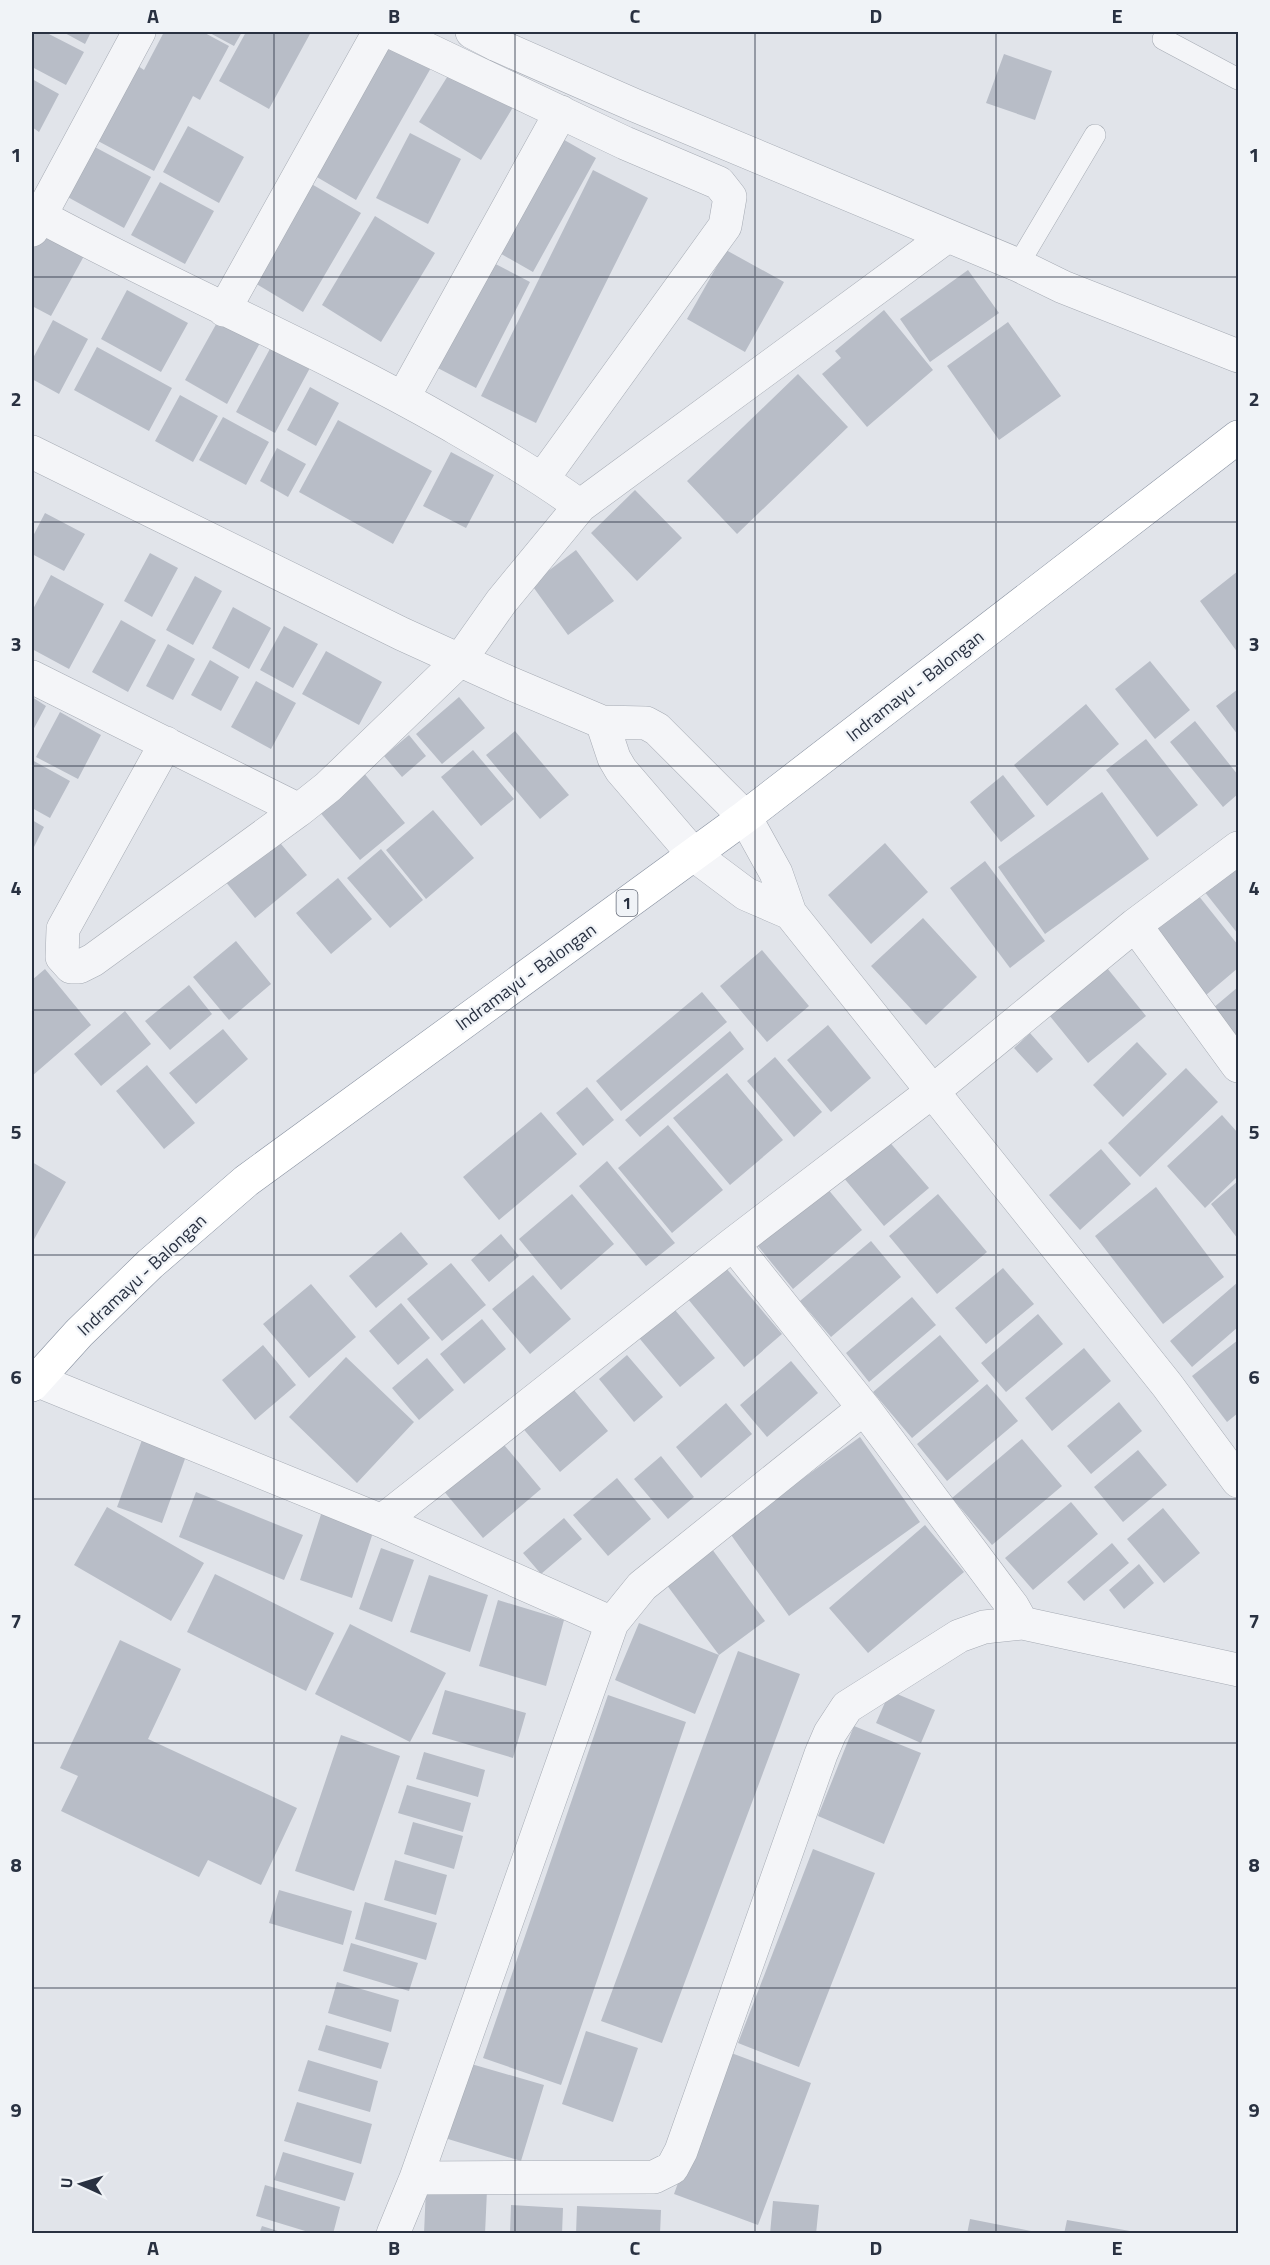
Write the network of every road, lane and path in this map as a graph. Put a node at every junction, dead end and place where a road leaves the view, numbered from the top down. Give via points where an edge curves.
1 (139, 32) edge
2 (380, 32) edge
3 (391, 32) edge
4 (472, 32) edge
5 (1163, 39) dead end
6 (1239, 79) edge
7 (561, 112) junction
8 (1095, 135) dead end
9 (36, 223) edge
10 (946, 237) junction
11 (1018, 265) junction
12 (224, 310) junction
13 (1239, 356) edge
14 (403, 398) junction
15 (1233, 449) edge
16 (32, 452) edge
17 (543, 478) junction
18 (580, 507) junction
19 (460, 660) junction
20 (32, 677) edge
21 (602, 722) junction
22 (166, 743) junction
23 (299, 810) junction
24 (745, 817) junction
25 (1239, 848) edge
26 (694, 855) junction
27 (790, 913) junction
28 (1134, 926) junction
29 (1239, 1066) edge
30 (933, 1091) junction
31 (733, 1244) junction
32 (34, 1383) edge
33 (864, 1408) junction
34 (1239, 1481) edge
35 (382, 1521) junction
36 (612, 1623) junction
37 (1022, 1623) junction
38 (1239, 1670) edge
39 (416, 2178) junction
40 (393, 2234) edge

1 - 9 street
2 - 12 street
3 - 7 street
4 - 10 street
5 - 6 lane
7 - 14 street
7 - 17 street via 719,183 730,197 725,226
8 - 11 lane
9 - 12 street
10 - 11 street
10 - 18 street
11 - 13 street via 1063,287
12 - 14 street
14 - 17 street
15 - 24 highway, Indramayu - Balongan / 1
16 - 19 street
17 - 18 street
18 - 19 street via 501,602
19 - 21 street
19 - 23 street
20 - 22 street
21 - 24 street via 646,723 657,729
21 - 26 street via 621,770
22 - 23 street
22 - 23 street via 63,929 62,957 71,967 93,960
24 - 26 highway, Indramayu - Balongan / 1
24 - 27 street via 776,873
25 - 28 street
26 - 27 street via 747,894
26 - 32 highway, Indramayu - Balongan / 1 via 246,1181 150,1264
27 - 30 street
28 - 29 street
28 - 30 street
30 - 31 street
30 - 34 street
31 - 33 street
31 - 35 street
32 - 35 street
33 - 36 street via 642,1586
33 - 37 street
35 - 36 street
36 - 39 street
37 - 38 street
37 - 39 street via 984,1627 959,1636 847,1707 830,1733 672,2168 654,2177
39 - 40 street

